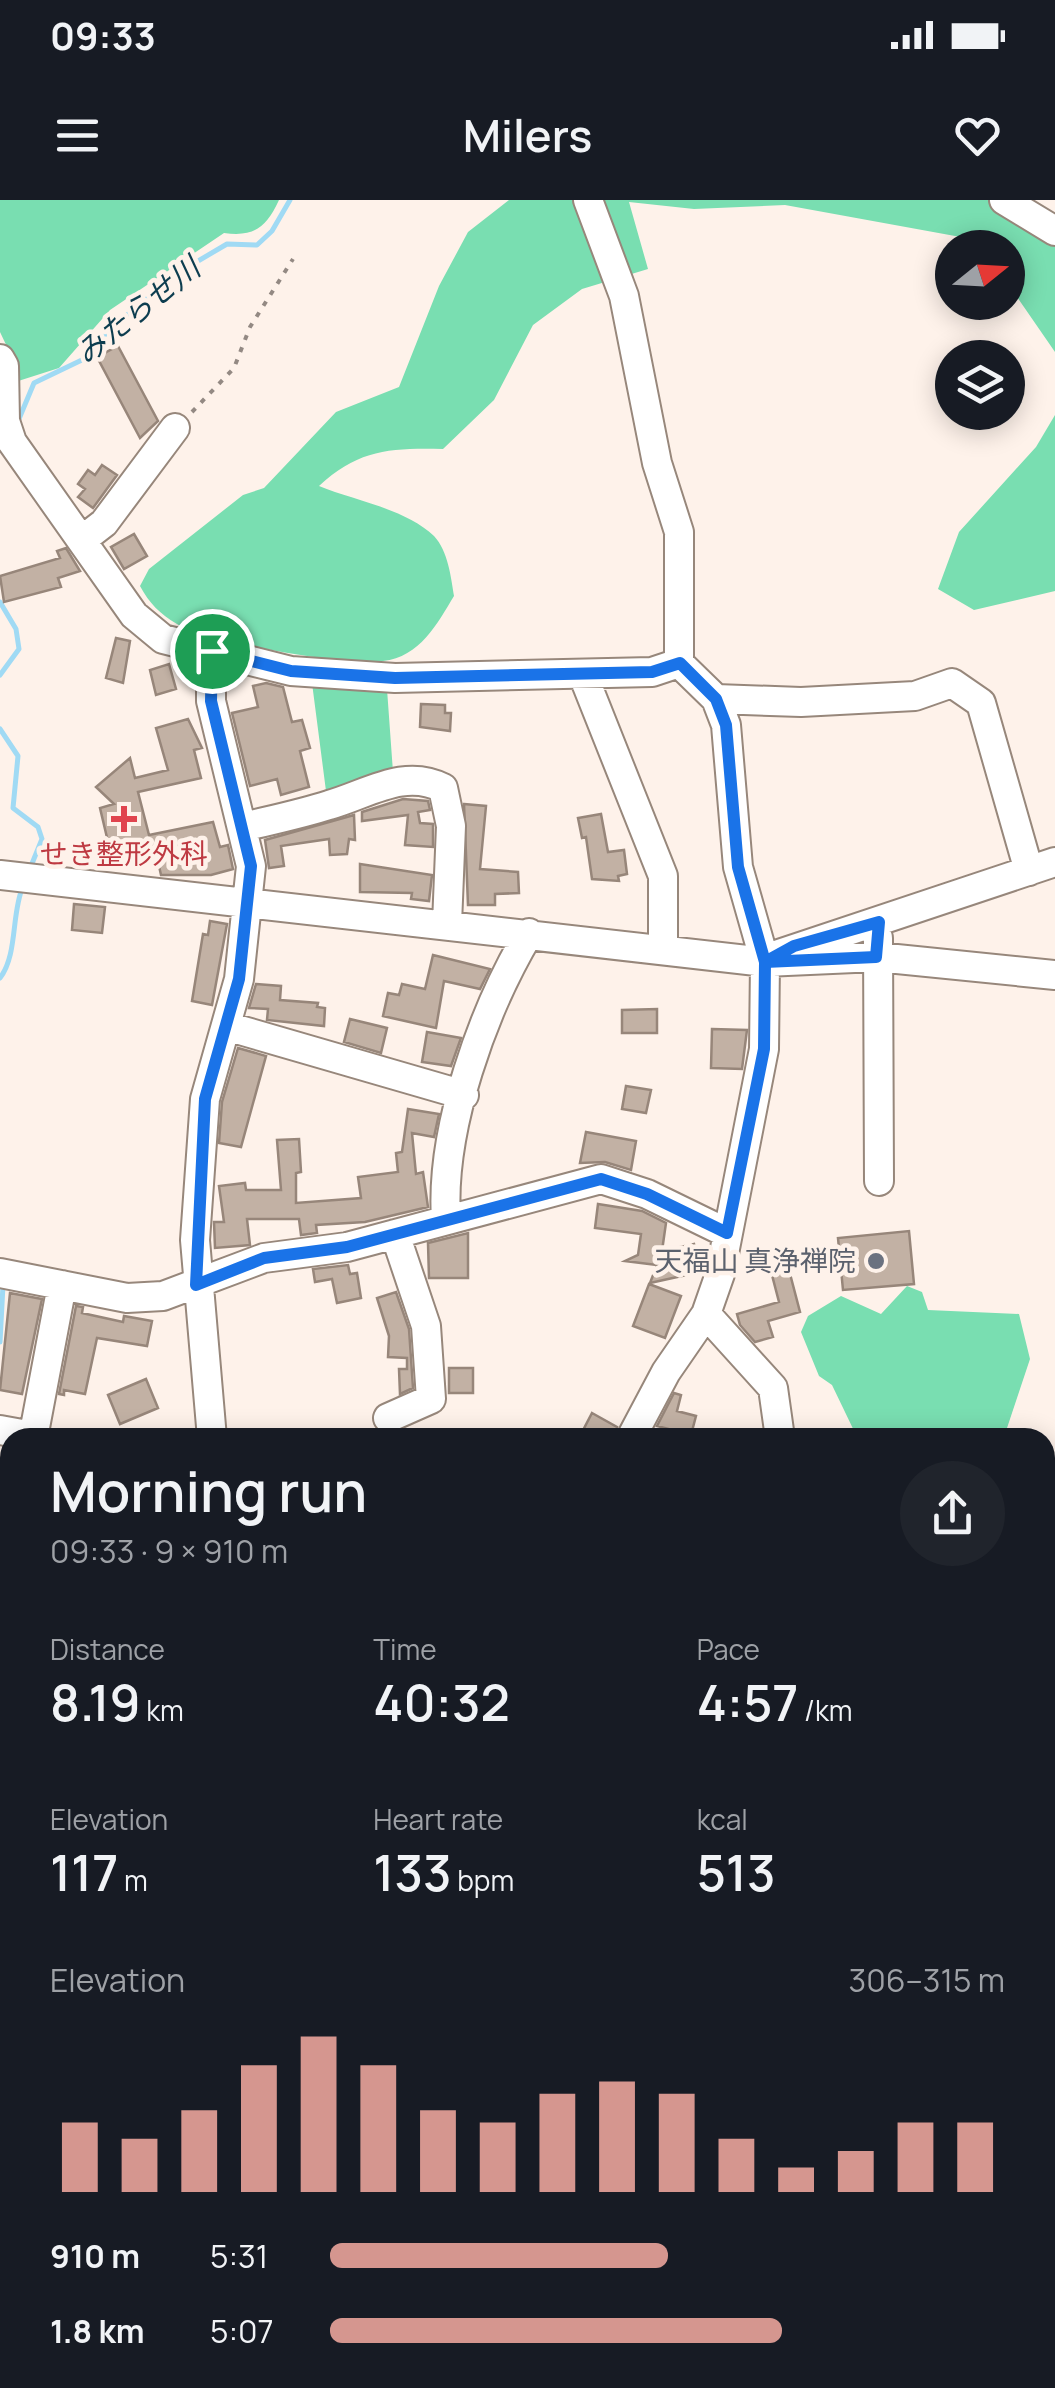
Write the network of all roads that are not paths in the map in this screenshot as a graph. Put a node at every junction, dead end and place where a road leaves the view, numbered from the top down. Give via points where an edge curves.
1 (588, 200) edge
2 (1004, 200) edge
3 (1055, 231) edge
4 (0, 359) edge
5 (175, 428) road end
6 (82, 540) junction
7 (212, 651) junction
8 (680, 663) junction
9 (583, 676) junction
10 (716, 699) junction
11 (243, 828) junction
12 (1042, 867) edge
13 (0, 875) edge
14 (250, 902) junction
15 (879, 922) junction
16 (447, 924) junction
17 (528, 933) junction
18 (662, 948) junction
19 (876, 957) junction
20 (765, 962) junction
21 (1055, 976) edge
22 (226, 1026) junction
23 (464, 1096) junction
24 (879, 1181) dead end
25 (446, 1219) junction
26 (727, 1233) junction
27 (395, 1234) junction
28 (10, 1275) edge
29 (62, 1285) junction
30 (196, 1285) junction
31 (706, 1314) junction
32 (388, 1418) dead end
33 (35, 1428) edge
34 (211, 1428) edge
35 (637, 1428) edge
36 (779, 1428) edge

1 - 8 street via 624,296 678,532
2 - 3 street
4 - 6 street via 12,442
5 - 6 street via 104,523
6 - 7 street via 134,615 163,639
7 - 9 street via 291,671 395,678
7 - 11 street via 211,701
8 - 9 street via 652,672
8 - 10 street
9 - 18 street via 663,876
10 - 12 street via 914,696 952,683 968,689 981,702
10 - 20 street via 726,725 744,899
11 - 14 street
11 - 16 street via 392,782 426,779 444,788 451,826
12 - 15 street
13 - 14 street
14 - 16 street
14 - 22 street
15 - 19 street
15 - 20 street via 794,946
16 - 17 street
17 - 18 street
17 - 23 street via 496,989
18 - 20 street
19 - 20 street
19 - 21 street
19 - 24 street
20 - 26 street via 764,1049
22 - 23 street
22 - 30 street via 205,1099
23 - 25 street via 444,1179
25 - 26 street via 601,1179
25 - 27 street
26 - 31 street
27 - 30 street via 264,1258
27 - 32 street via 426,1326 430,1399
28 - 29 street
29 - 30 street via 127,1298
29 - 33 street
30 - 34 street
31 - 35 street
31 - 36 street via 773,1388

